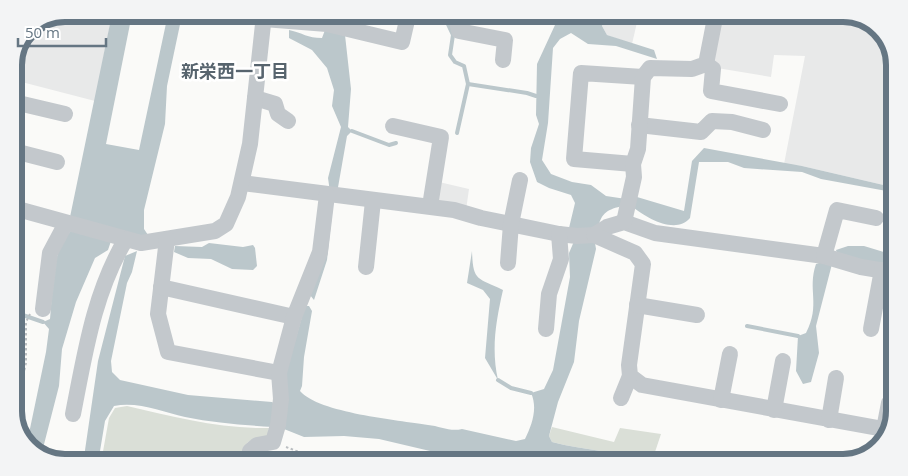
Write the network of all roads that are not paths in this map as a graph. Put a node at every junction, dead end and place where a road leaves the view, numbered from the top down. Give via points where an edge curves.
1 (457, 22) edge
2 (714, 22) edge
3 (263, 23) edge
4 (315, 23) edge
5 (406, 23) edge
6 (503, 60) dead end
7 (706, 64) junction
8 (643, 77) junction
9 (255, 98) junction
10 (23, 104) edge
11 (780, 104) dead end
12 (65, 114) dead end
13 (288, 122) dead end
14 (639, 125) junction
15 (393, 126) dead end
16 (763, 130) dead end
17 (23, 153) edge
18 (57, 162) dead end
19 (633, 164) junction
20 (520, 180) dead end
21 (242, 183) junction
22 (333, 196) junction
23 (373, 201) junction
24 (430, 206) junction
25 (627, 209) junction
26 (23, 210) edge
27 (876, 218) dead end
28 (68, 223) junction
29 (511, 224) junction
30 (560, 234) junction
31 (585, 236) junction
32 (121, 238) junction
33 (167, 239) junction
34 (824, 256) junction
35 (508, 263) dead end
36 (366, 266) dead end
37 (886, 271) edge
38 (886, 276) edge
39 (161, 287) junction
40 (637, 305) junction
41 (37, 310) road end
42 (697, 315) dead end
43 (294, 317) junction
44 (546, 329) dead end
45 (871, 329) dead end
46 (730, 354) dead end
47 (783, 361) dead end
48 (279, 373) junction
49 (630, 376) junction
50 (836, 378) dead end
51 (621, 398) dead end
52 (721, 400) junction
53 (774, 410) junction
54 (73, 414) dead end
55 (829, 420) junction
56 (881, 429) edge
57 (250, 454) edge

1 - 6 street via 459,31 505,40
2 - 7 street
3 - 9 street
4 - 5 street via 402,42
7 - 8 street via 692,69 650,68
7 - 11 street via 713,69 711,91
8 - 14 street
8 - 19 street via 581,74 574,158
9 - 13 street via 275,104 278,114
9 - 21 street
10 - 12 street
14 - 16 street via 701,132 712,121
14 - 19 street via 638,149
15 - 24 street via 441,138
17 - 18 street
19 - 25 street via 634,177
20 - 29 street
21 - 22 street
21 - 33 street via 226,224 215,231
22 - 23 street
22 - 43 street via 320,252
23 - 24 street
23 - 36 street
24 - 29 street
25 - 31 street via 607,227
25 - 34 street via 655,233
26 - 28 street
27 - 34 street via 837,210
28 - 32 street
28 - 41 street via 50,253
29 - 30 street
29 - 35 street
30 - 31 street
30 - 44 street via 561,259 550,294
31 - 40 street via 635,253 643,264
32 - 33 street via 142,243
32 - 54 street via 92,318
33 - 39 street
34 - 37 street
38 - 45 street
39 - 43 street
39 - 48 street via 158,314 168,352
40 - 42 street
40 - 49 street
43 - 48 street
46 - 52 street
47 - 53 street
48 - 57 street via 278,425 272,442 257,445
49 - 51 street
49 - 52 street via 642,385
50 - 55 street
52 - 53 street
53 - 55 street
55 - 56 street

